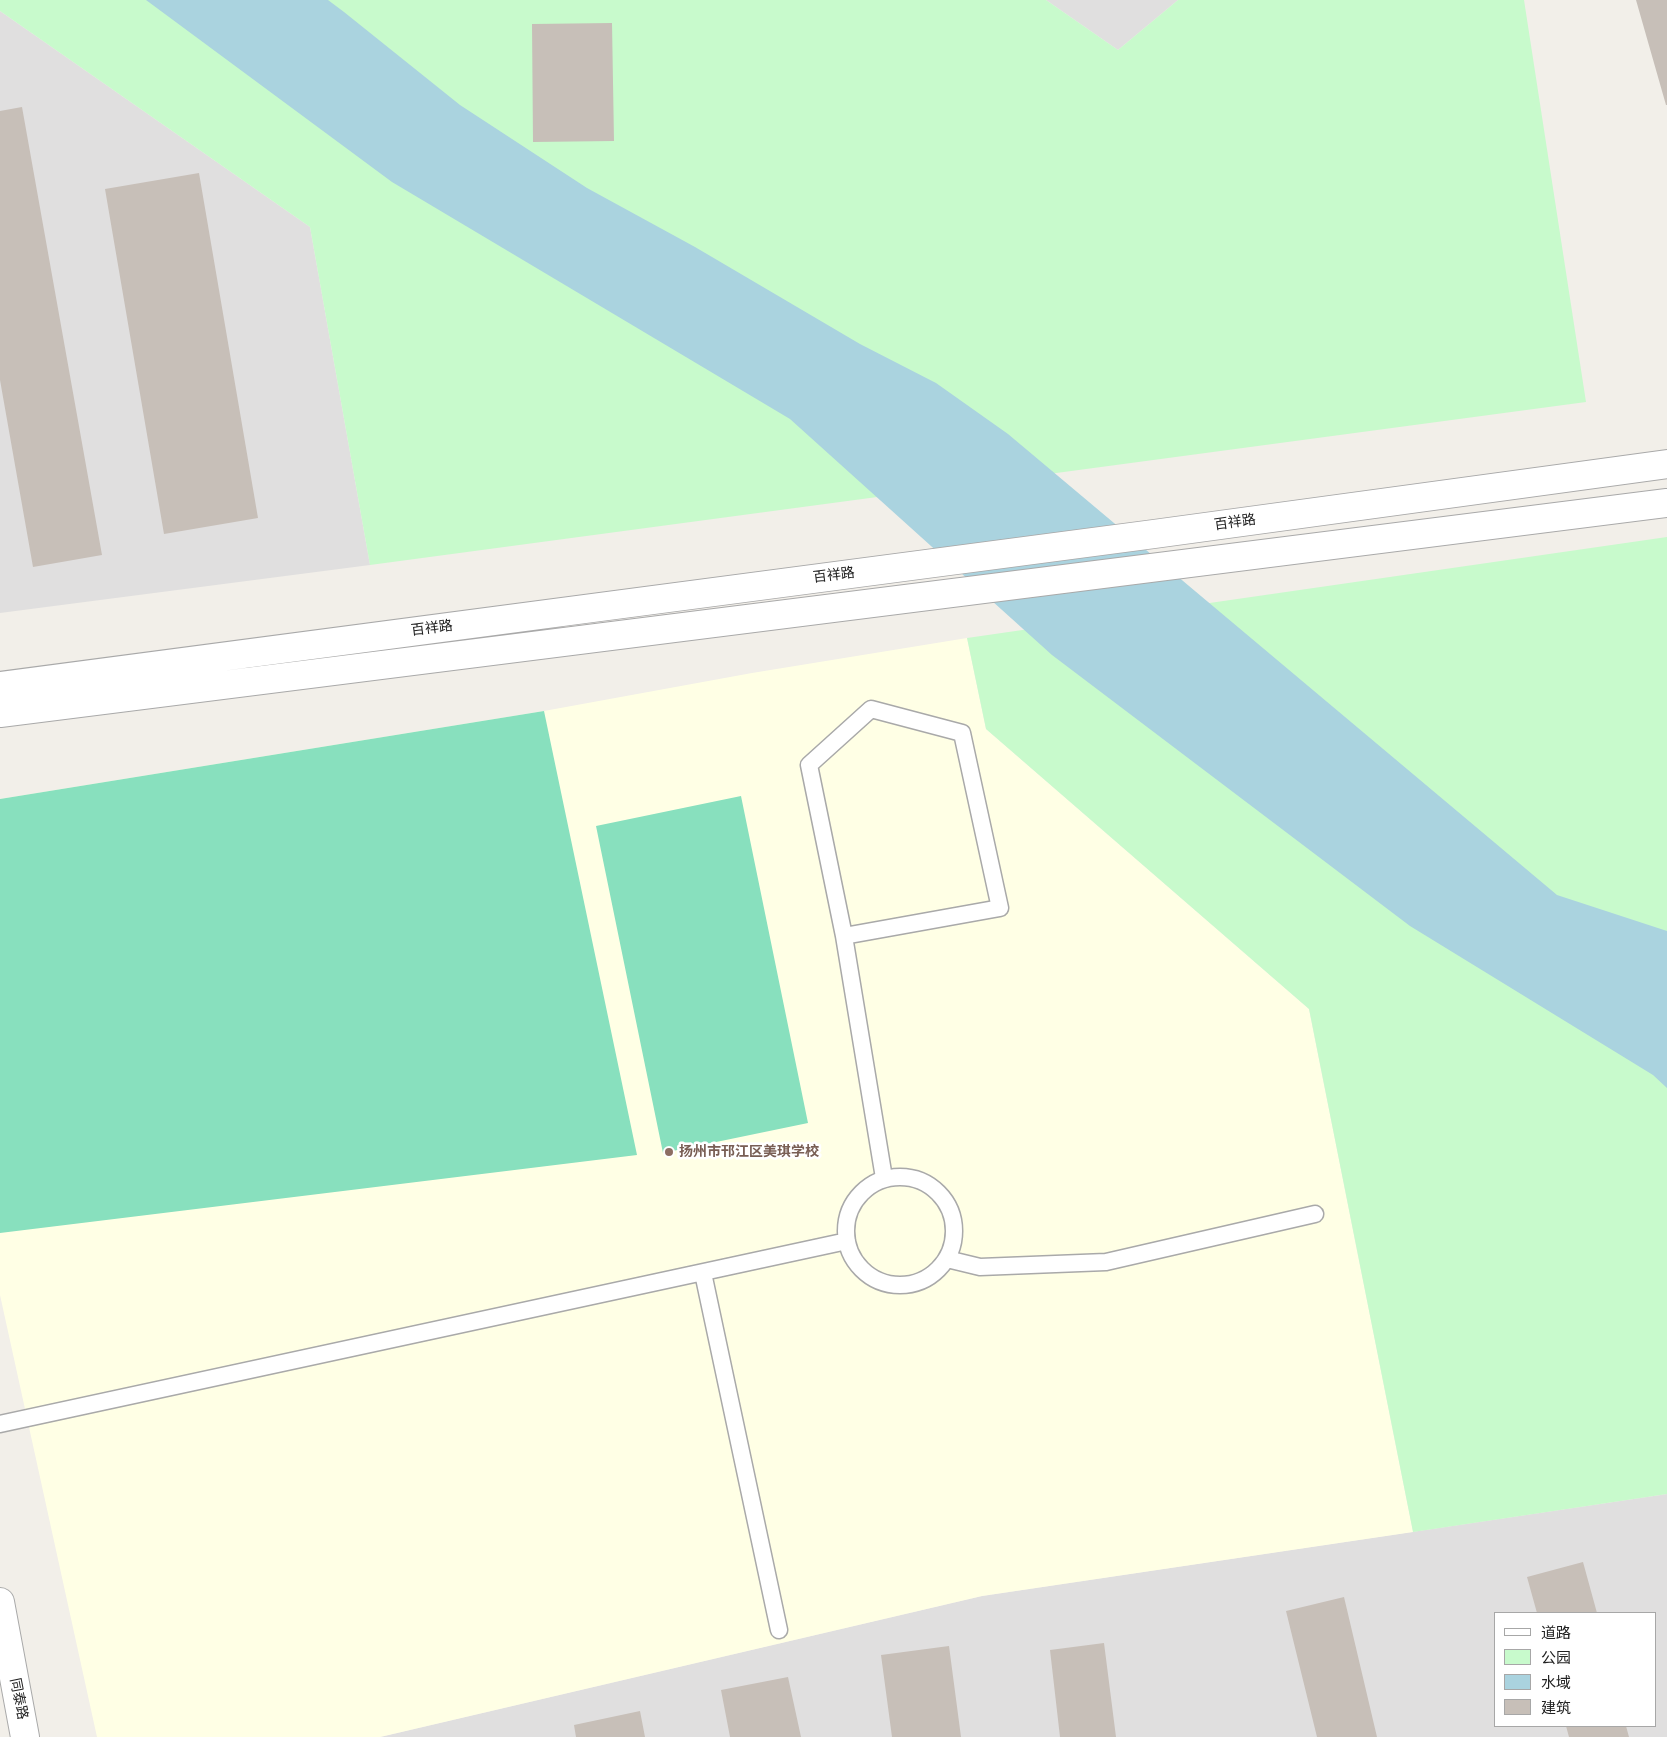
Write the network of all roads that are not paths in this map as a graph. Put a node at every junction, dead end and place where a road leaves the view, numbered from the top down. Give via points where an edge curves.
1 (1667, 464) edge
2 (1667, 502) edge
3 (0, 686) edge
4 (0, 713) edge
5 (844, 936) junction
6 (884, 1178) junction
7 (1315, 1214) dead end
8 (847, 1240) junction
9 (947, 1259) junction
10 (703, 1273) junction
11 (0, 1424) edge
12 (0, 1602) edge
13 (779, 1630) dead end
14 (25, 1737) edge

1 - 3 street, 百祥路
2 - 4 street
5 - 5 lane via 809,765 871,709 962,733 1000,908
5 - 6 lane
6 - 8 lane via 862,1192 848,1214
6 - 9 lane via 910,1177 934,1188 950,1209 955,1235
7 - 9 lane via 1106,1262 980,1267
8 - 9 lane via 857,1264 878,1281 903,1286 928,1278
8 - 10 lane
10 - 11 lane
10 - 13 lane
12 - 14 street, 同泰路

